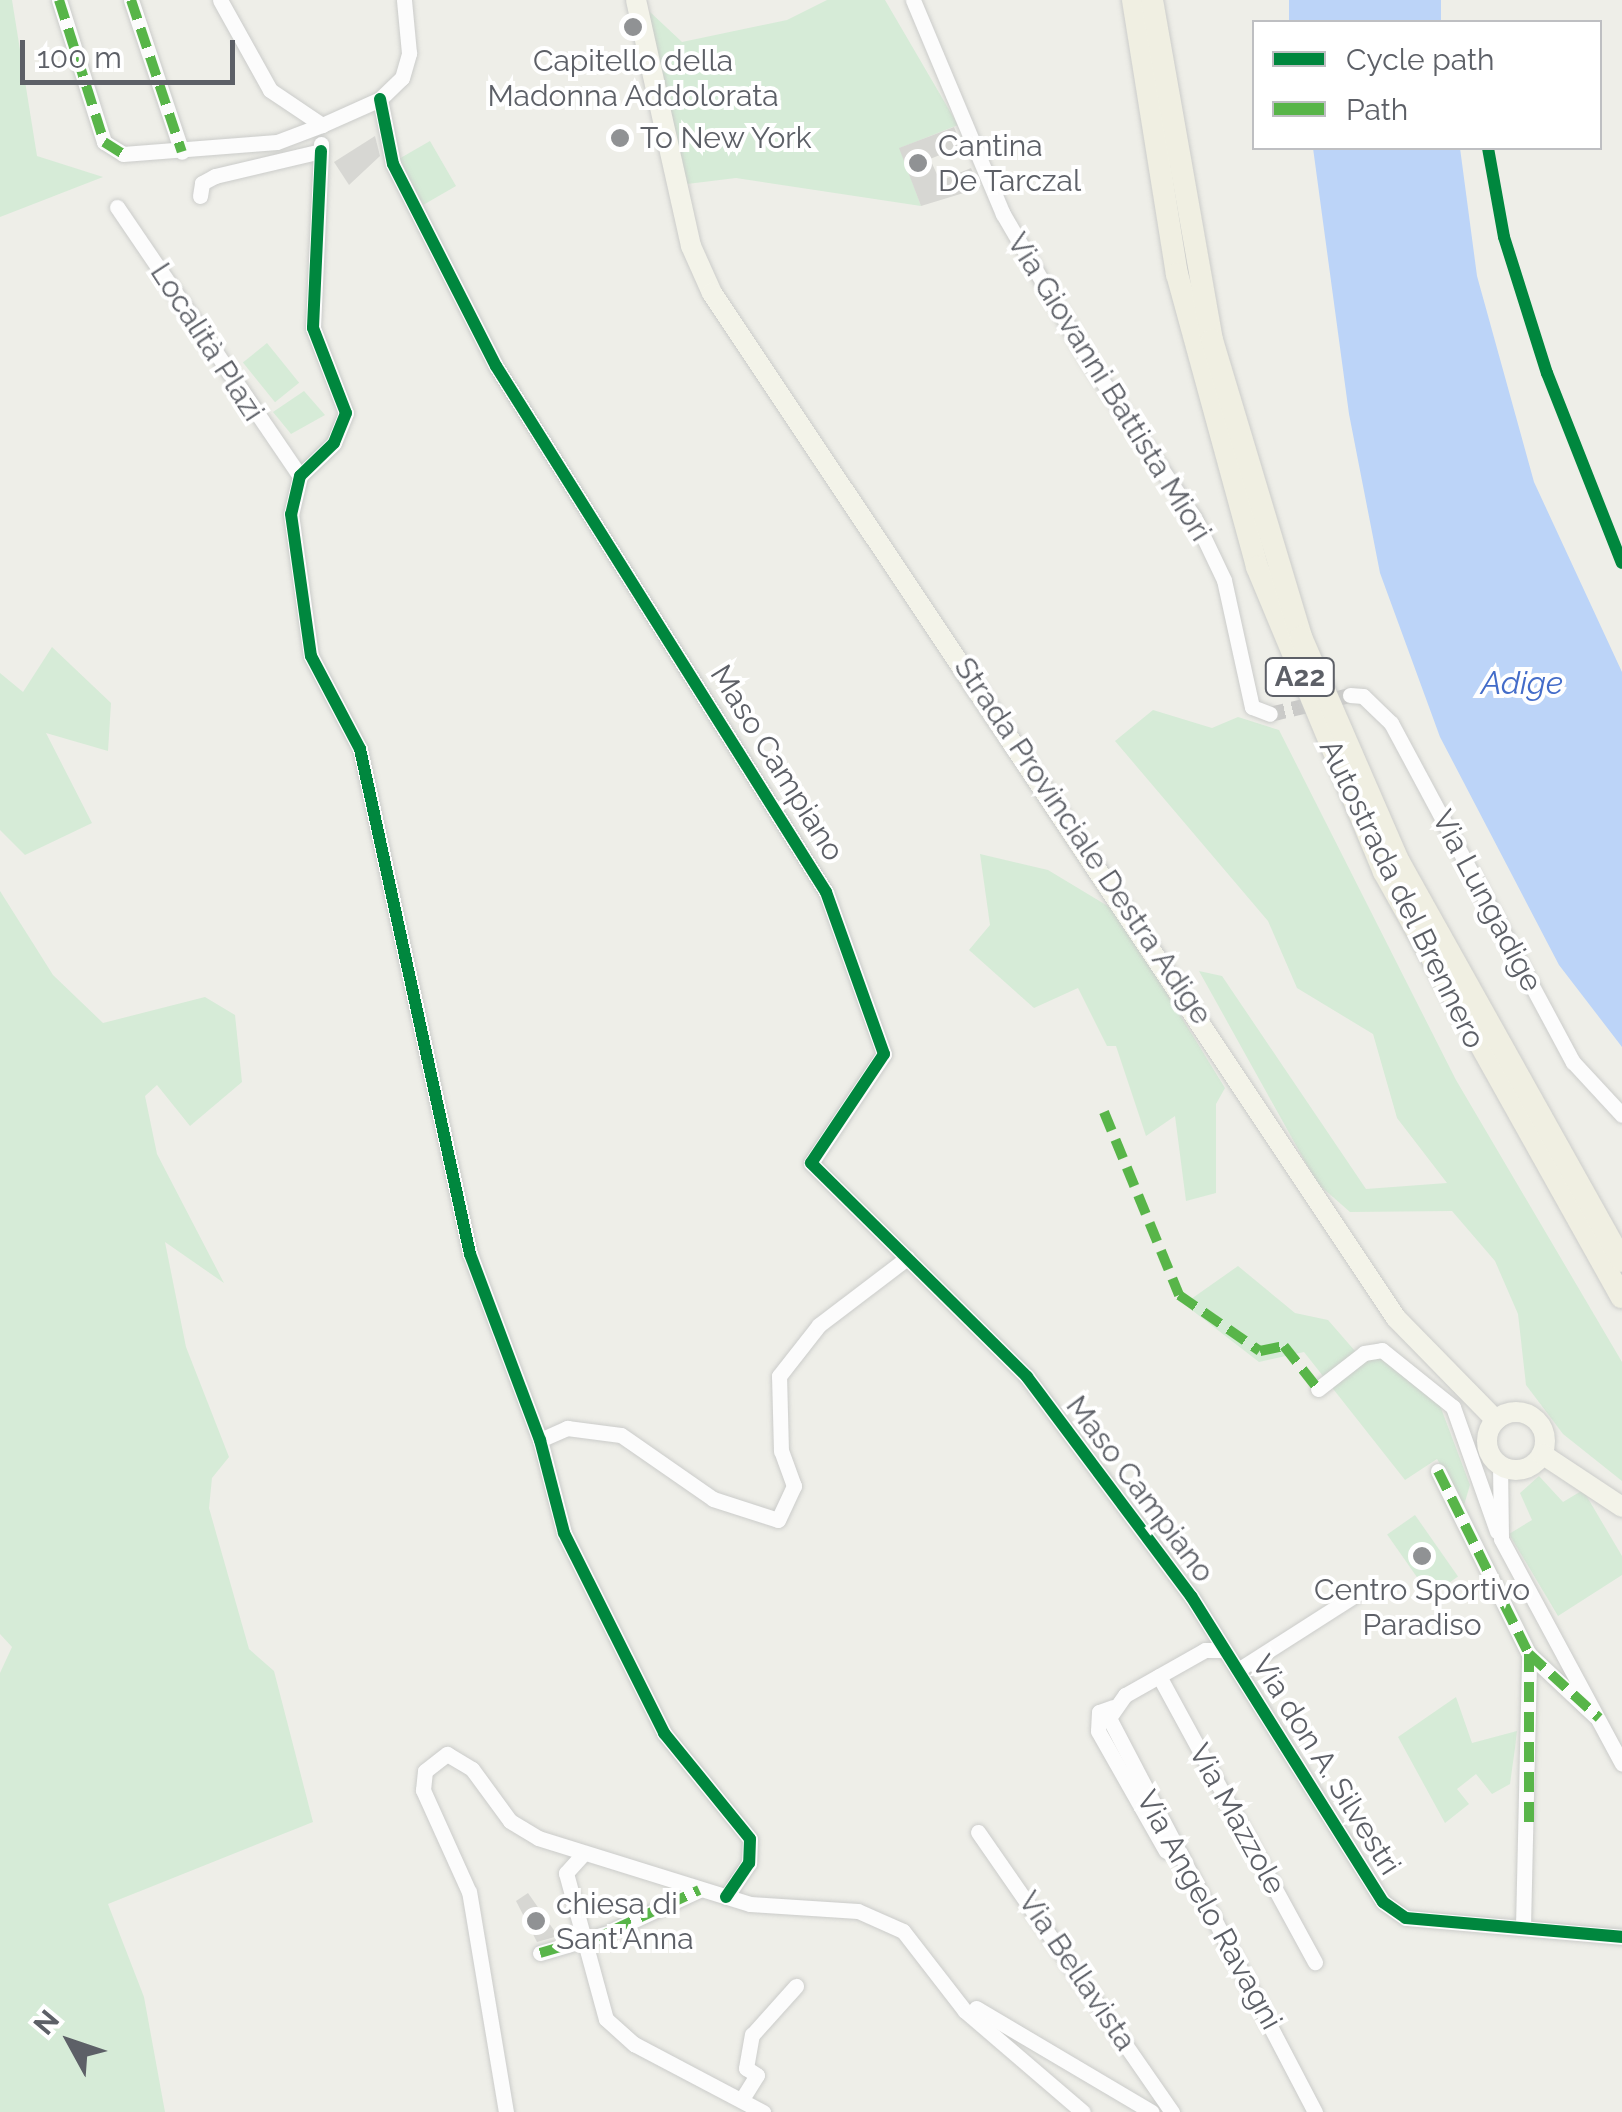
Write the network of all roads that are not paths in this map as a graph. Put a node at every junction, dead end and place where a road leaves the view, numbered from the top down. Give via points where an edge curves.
1 (59, 0) edge
2 (131, 0) edge
3 (220, 0) edge
4 (404, 0) edge
5 (636, 0) edge
6 (913, 0) edge
7 (1133, 0) edge
8 (1152, 0) edge
9 (380, 99) junction
10 (322, 126) junction
11 (321, 151) junction
12 (182, 152) junction
13 (200, 196) dead end
14 (117, 207) dead end
15 (300, 476) junction
16 (1350, 695) dead end
17 (1270, 714) dead end
18 (1622, 1115) edge
19 (907, 1258) junction
20 (1622, 1261) edge
21 (1622, 1297) edge
22 (1318, 1390) dead end
23 (1496, 1420) junction
24 (540, 1440) junction
25 (1542, 1454) junction
26 (1500, 1466) junction
27 (1438, 1470) dead end
28 (1622, 1507) edge
29 (1502, 1539) junction
30 (1357, 1594) dead end
31 (1223, 1650) junction
32 (1529, 1654) junction
33 (1238, 1670) junction
34 (1158, 1676) junction
35 (1112, 1707) junction
36 (1599, 1718) junction
37 (1622, 1764) edge
38 (978, 1832) dead end
39 (1166, 1851) dead end
40 (584, 1853) junction
41 (699, 1890) junction
42 (726, 1897) junction
43 (1523, 1928) junction
44 (1622, 1937) edge
45 (584, 1945) junction
46 (540, 1953) dead end
47 (1316, 1962) dead end
48 (796, 1986) dead end
49 (956, 2000) junction
50 (742, 2100) junction
51 (506, 2112) edge
52 (762, 2112) edge
53 (1083, 2112) edge
54 (1152, 2112) edge
55 (1172, 2112) edge
56 (1315, 2112) edge

1 - 12 street via 104,142 123,154
2 - 12 street
3 - 10 street via 270,90
4 - 9 street via 409,53 402,78
5 - 23 main road, Strada Provinciale Destra Adige via 691,246 712,293 1396,1318
6 - 17 street, Via Giovanni Battista Miori via 1002,214 1088,360 1194,517 1224,580 1252,706
7 - 21 highway, Autostrada del Brennero / A22 via 1177,274 1257,568 1384,872
8 - 20 highway, Autostrada del Brennero / A22 via 1212,340 1301,637 1400,862
9 - 10 street
9 - 19 street, Maso Campiano via 393,164 496,366 826,892 884,1054 811,1163
10 - 11 street
10 - 12 street via 277,142
11 - 13 street via 215,176 202,183
11 - 15 street via 313,328 346,413 334,444
14 - 15 street, Località Plazi
15 - 24 street via 291,514 311,656 360,749 470,1254
16 - 18 street, Via Lungadige via 1364,696 1391,723 1573,1062
19 - 24 street via 819,1325 779,1376 781,1451 794,1486 778,1520 713,1499 621,1436 567,1428
19 - 31 street, Maso Campiano via 1027,1377
22 - 29 street via 1364,1353 1382,1350 1454,1407
23 - 25 main road via 1528,1415 1544,1432
23 - 26 main road via 1487,1444
24 - 42 street via 564,1534 664,1733 750,1838 749,1862
25 - 26 main road via 1531,1466
25 - 28 main road
26 - 29 street
27 - 32 street
29 - 36 street
30 - 33 street
31 - 33 street, Via don A. Silvestri
31 - 34 street via 1205,1650
32 - 36 street
32 - 43 street
33 - 43 street, Via don A. Silvestri via 1383,1902 1406,1918
34 - 35 street
34 - 47 street, Via Mazzole
35 - 39 street, Via Angelo Ravagni via 1099,1712 1098,1731
35 - 56 street, Via Angelo Ravagni via 1114,1735
36 - 37 street
38 - 55 street, Via Bellavista
40 - 41 street
40 - 45 street via 566,1874
40 - 51 street via 510,1822 463,1760 447,1754 425,1771 426,1800 469,1892
41 - 42 street
41 - 45 street
42 - 49 street via 880,1918 903,1931
43 - 44 street, Via don A. Silvestri
45 - 46 street
45 - 50 street via 592,1991 617,2032
48 - 50 street via 752,2035 746,2068 757,2076
49 - 53 street
49 - 54 street, Via Bellavista via 1126,2090
50 - 52 street

